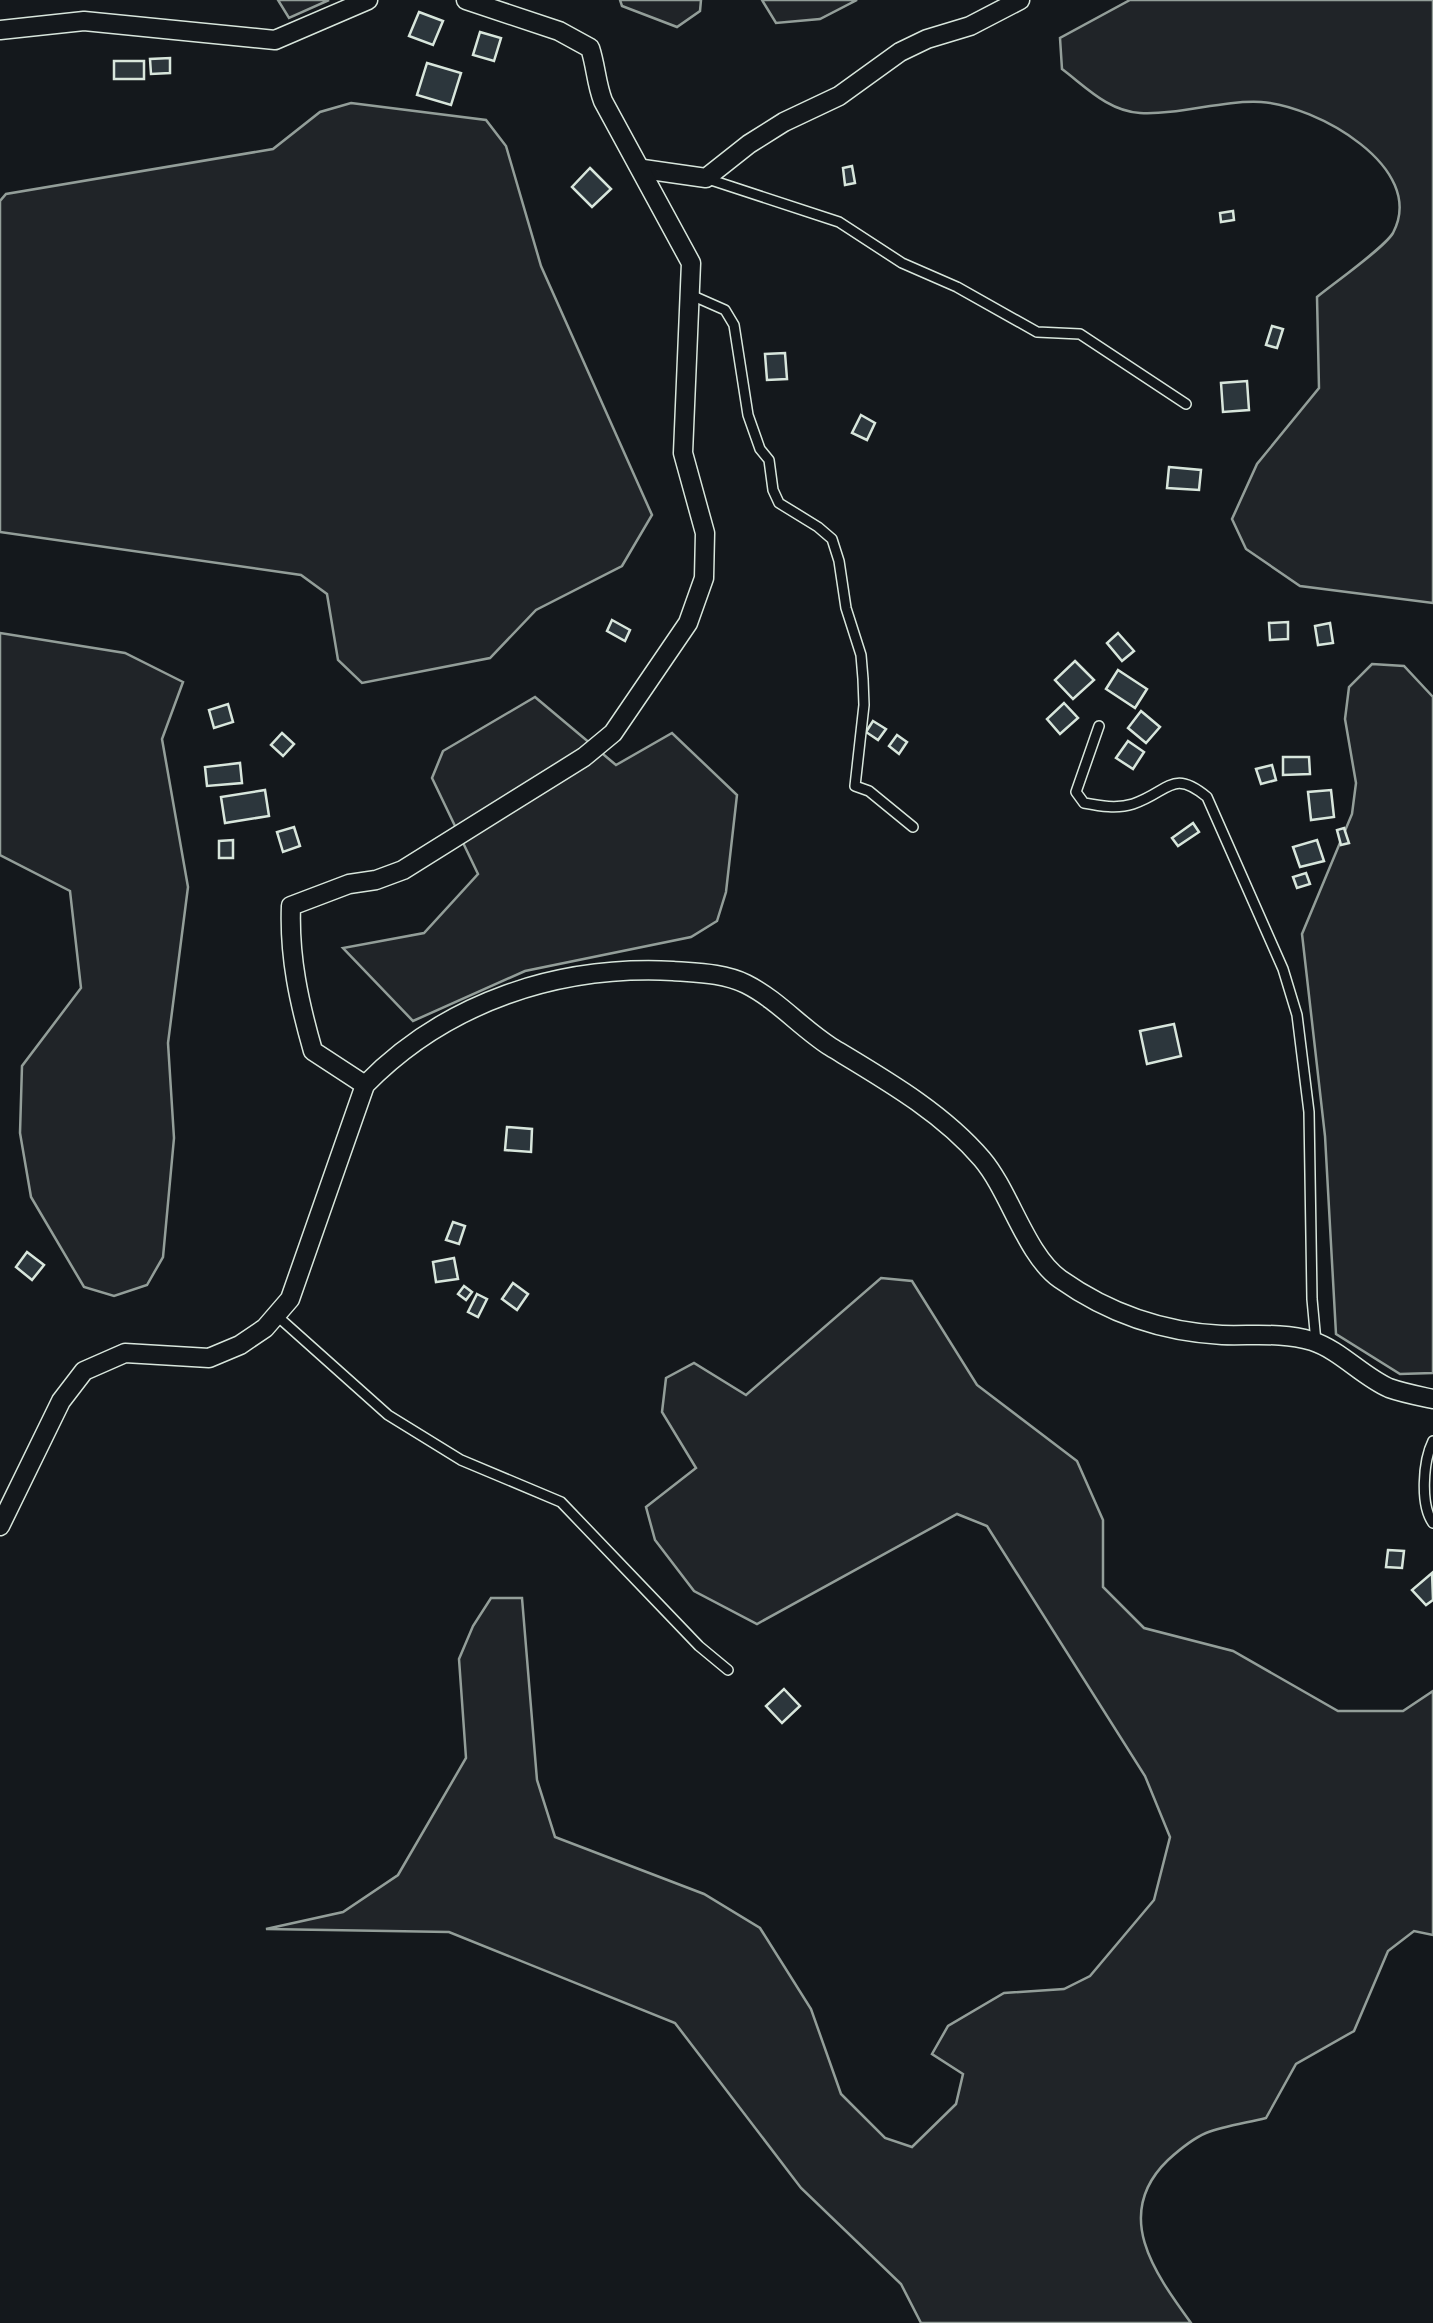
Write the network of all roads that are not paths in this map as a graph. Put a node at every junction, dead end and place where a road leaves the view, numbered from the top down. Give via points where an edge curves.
1 (368, 0) edge
2 (466, 0) edge
3 (1020, 0) edge
4 (0, 30) edge
5 (643, 169) junction
6 (706, 178) junction
7 (692, 295) junction
8 (1186, 404) dead end
9 (1099, 726) dead end
10 (913, 827) dead end
11 (364, 1085) junction
12 (276, 1315) junction
13 (1316, 1342) junction
14 (1433, 1399) edge
15 (1433, 1441) edge
16 (1433, 1523) edge
17 (0, 1526) edge
18 (728, 1670) dead end

1 - 4 street via 275,40 84,21
2 - 5 street via 590,48 603,101
3 - 6 street via 900,52 839,96 749,144
5 - 6 street
5 - 7 street via 691,263
6 - 8 lane via 840,222 902,263 1037,332 1080,334
7 - 10 lane via 725,310 734,325 752,432 769,460 779,503 832,539 861,656 864,705 855,786
7 - 11 street via 683,453 705,533 704,578 688,623 652,679 613,733 482,822 403,870 291,906 296,993 313,1051
9 - 13 lane via 1076,792 1084,803 1132,804 1177,781 1207,797 1282,969 1297,1016 1309,1112
11 - 12 street via 304,1264
11 - 13 street via 423,1034 464,1010 524,989 576,974 632,969 717,974 771,1000 932,1113 981,1158 1055,1276 1108,1309 1164,1328
12 - 17 street via 240,1345 210,1358 125,1354 84,1371
12 - 18 lane via 388,1415 461,1460 562,1502
13 - 14 street via 1388,1388
15 - 16 lane via 1426,1483

